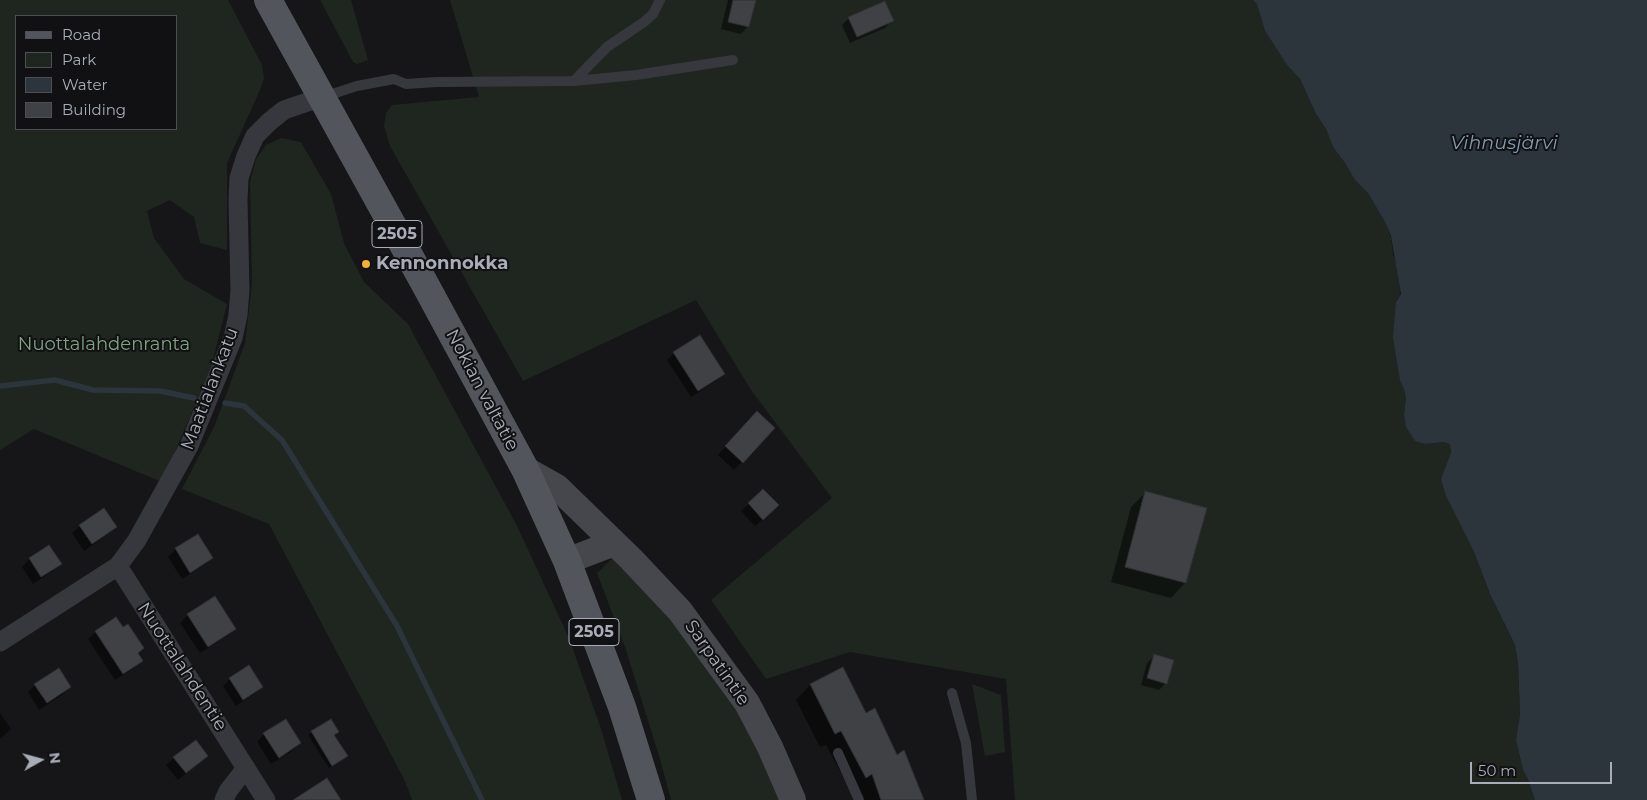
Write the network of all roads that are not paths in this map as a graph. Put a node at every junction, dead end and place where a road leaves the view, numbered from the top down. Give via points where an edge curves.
1 (268, 0) edge
2 (660, 0) edge
3 (733, 60) dead end
4 (574, 81) junction
5 (322, 97) junction
6 (525, 469) junction
7 (614, 543) junction
8 (567, 561) junction
9 (118, 566) junction
10 (0, 642) edge
11 (952, 693) dead end
12 (838, 752) dead end
13 (246, 768) junction
14 (224, 800) edge
15 (266, 800) edge
16 (651, 800) edge
17 (793, 800) edge
18 (859, 800) edge
19 (972, 800) edge

1 - 5 main road, Nokian valtatie / 2505
2 - 4 lane via 653,14 606,47
3 - 4 lane
4 - 5 lane via 406,84 394,79
5 - 6 main road, Nokian valtatie / 2505
5 - 9 street, Maatialankatu via 284,110 255,136 246,156 239,178 240,290 233,338 189,446 137,540
6 - 7 main road, Sarpatintie via 557,487
6 - 8 main road, Nokian valtatie / 2505
7 - 8 main road
7 - 17 main road, Sarpatintie via 680,611 747,704
8 - 16 main road, Nokian valtatie / 2505 via 622,707
9 - 10 street, Maatialankatu
9 - 13 street, Nuottalahdentie
11 - 19 lane via 966,742
12 - 18 lane
13 - 14 street
13 - 15 street, Nuottalahdentie

